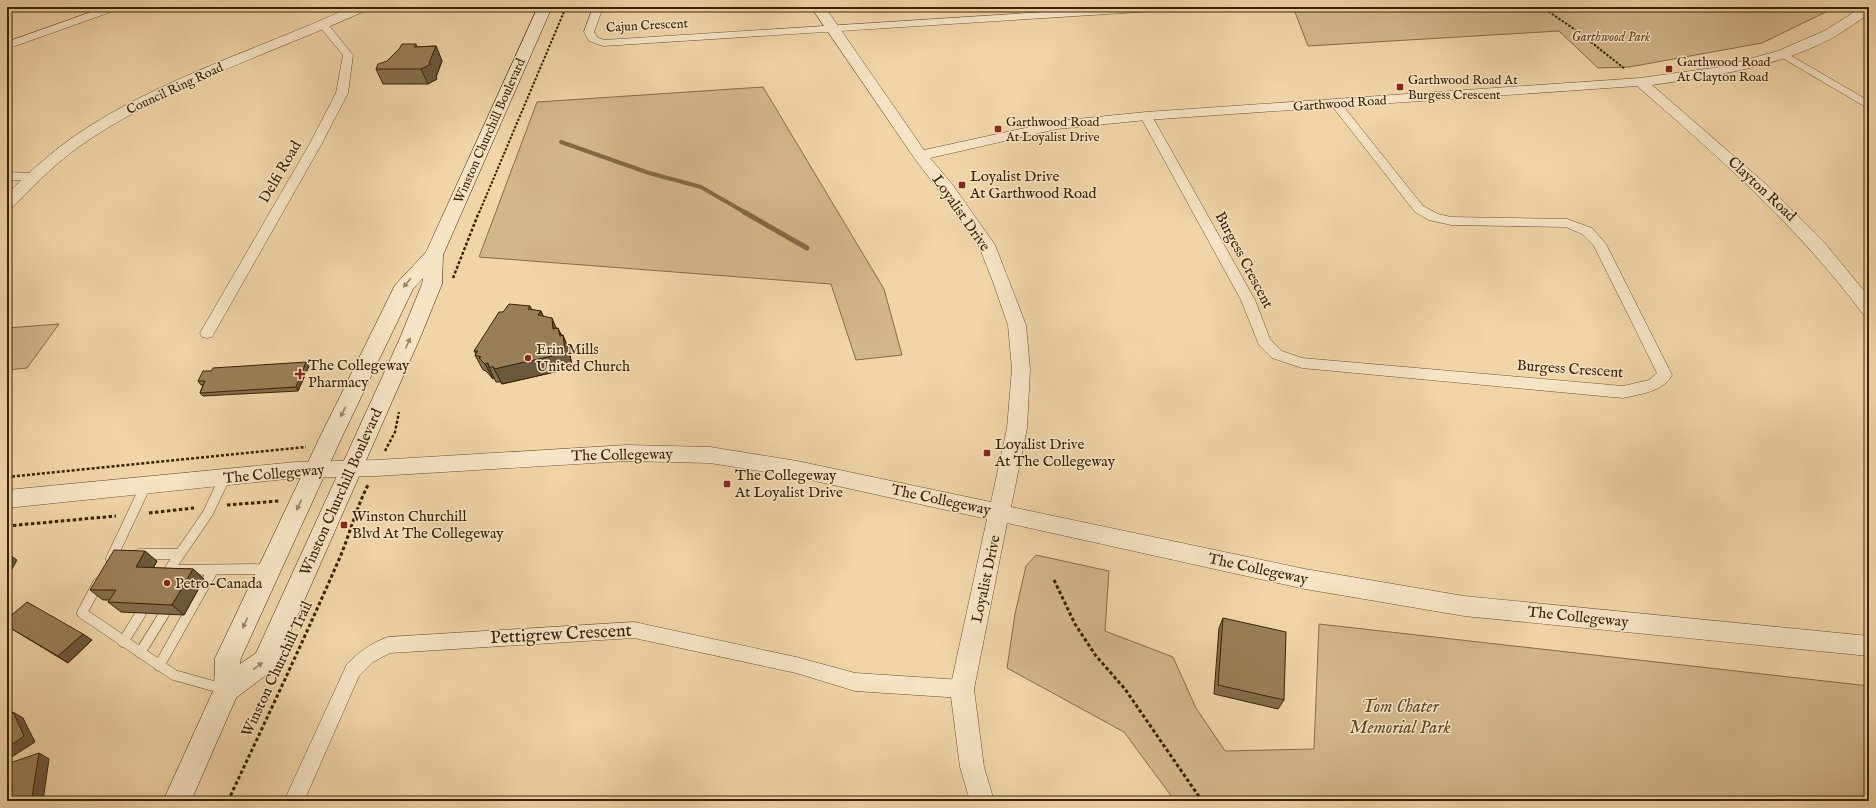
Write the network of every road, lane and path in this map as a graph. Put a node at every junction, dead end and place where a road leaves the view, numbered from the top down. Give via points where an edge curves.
1 (115, 7) edge
2 (362, 7) edge
3 (545, 7) edge
4 (566, 7) edge
5 (598, 7) edge
6 (818, 7) edge
7 (1171, 7) edge
8 (1542, 7) edge
9 (1869, 8) edge
10 (323, 25) junction
11 (833, 28) junction
12 (7, 46) edge
13 (1783, 54) junction
14 (1640, 82) junction
15 (1336, 104) junction
16 (1869, 106) edge
17 (1146, 116) junction
18 (920, 156) junction
19 (7, 176) edge
20 (32, 177) junction
21 (7, 203) edge
22 (434, 255) junction
23 (450, 284) dead end
24 (1869, 310) edge
25 (207, 333) dead end
26 (400, 406) dead end
27 (394, 432) dead end
28 (307, 447) dead end
29 (352, 468) junction
30 (316, 470) junction
31 (7, 477) edge
32 (225, 477) junction
33 (146, 485) junction
34 (7, 499) edge
35 (361, 500) dead end
36 (1000, 512) junction
37 (121, 554) junction
38 (179, 554) junction
39 (270, 569) junction
40 (214, 570) junction
41 (1054, 580) dead end
42 (141, 613) edge
43 (164, 614) edge
44 (123, 642) junction
45 (1869, 646) edge
46 (140, 653) junction
47 (159, 666) junction
48 (962, 688) junction
49 (227, 689) junction
50 (177, 801) edge
51 (228, 801) edge
52 (294, 801) edge
53 (982, 801) edge
54 (1202, 801) edge

1 - 12 street
2 - 10 street, Council Ring Road
3 - 22 main road, Winston Churchill Boulevard
4 - 23 path
5 - 11 street, Cajun Crescent via 589,32 593,39 603,43
6 - 11 street, Loyalist Drive
7 - 11 street, Cajun Crescent
8 - 14 path via 1577,30
9 - 13 street, Garthwood Road via 1831,33
10 - 20 street, Council Ring Road via 145,101 83,137
10 - 25 street, Delfi Road via 348,55 342,93
11 - 18 street, Loyalist Drive
13 - 14 street, Garthwood Road via 1721,71
13 - 16 street
14 - 15 street, Garthwood Road
14 - 24 street, Clayton Road via 1744,172 1800,226 1848,280
15 - 17 street, Garthwood Road
15 - 17 street, Burgess Crescent via 1419,209 1434,217 1451,221 1567,223 1587,231 1599,244 1665,375 1653,385 1623,392 1285,360 1264,344 1248,300
17 - 18 street, Garthwood Road via 1057,125
18 - 36 street, Loyalist Drive via 987,245 1017,325 1021,369 1017,428
19 - 20 street
20 - 21 street, Council Ring Road
29 -> 22 main road, Winston Churchill Boulevard via 432,284
22 -> 30 main road, Winston Churchill Boulevard via 405,285
26 - 27 path
28 - 31 path
29 - 30 street, The Collegeway
29 - 36 street, The Collegeway via 627,453 710,455 763,462 952,504
49 -> 29 main road, Winston Churchill Boulevard via 265,661
30 - 32 street, The Collegeway
30 -> 39 main road, Winston Churchill Boulevard
32 - 33 street, The Collegeway
32 - 38 lane via 208,513
33 - 34 street, The Collegeway
33 - 37 lane
35 - 51 path, Winston Churchill Trail via 349,538
36 - 45 street, The Collegeway via 1305,580 1464,606
36 - 48 street, Loyalist Drive
37 - 38 lane
37 - 44 lane via 105,570 82,613
38 - 40 lane via 166,574 187,575
39 - 40 lane
39 -> 49 main road, Winston Churchill Boulevard via 228,658
40 - 47 lane
41 - 54 path via 1075,624 1096,656 1125,689
42 - 44 lane
43 - 46 lane
44 - 46 lane
46 - 47 lane
47 - 49 lane via 174,675
48 - 52 street, Pettigrew Crescent via 855,682 796,666 634,630 388,645 367,656 353,670
48 - 53 street, Loyalist Drive via 972,767
49 - 50 main road, Winston Churchill Boulevard

